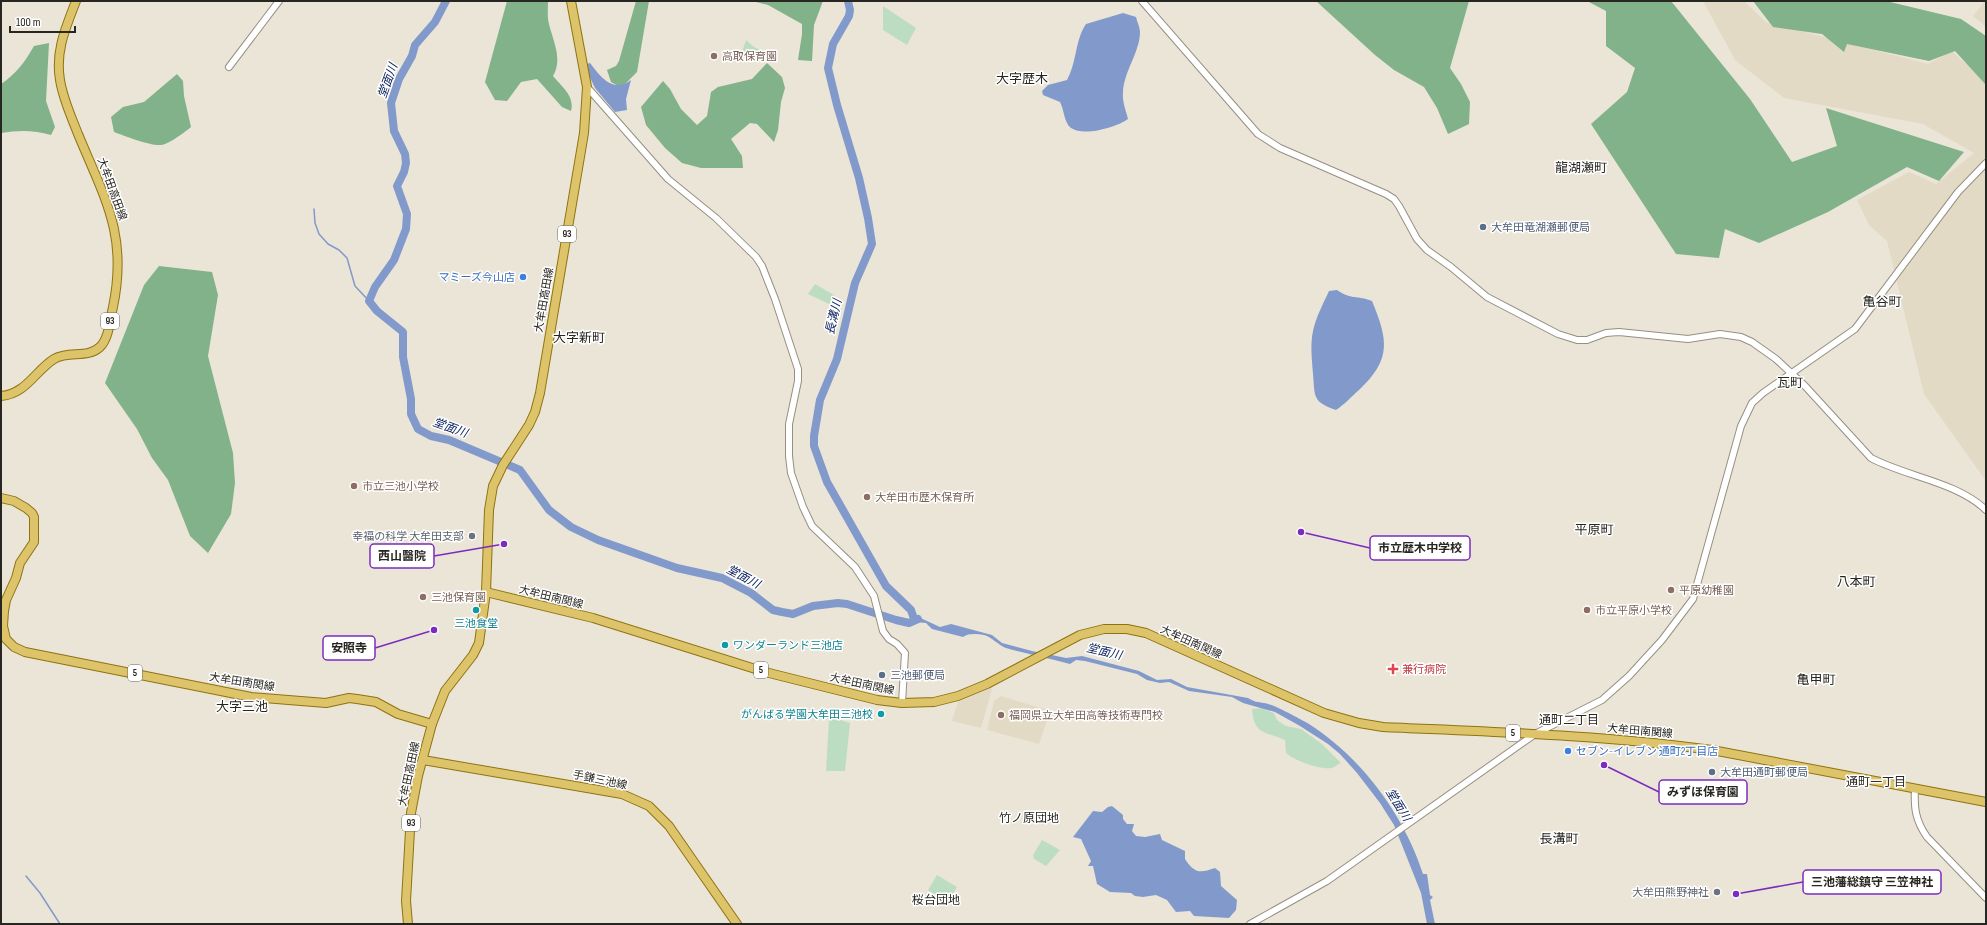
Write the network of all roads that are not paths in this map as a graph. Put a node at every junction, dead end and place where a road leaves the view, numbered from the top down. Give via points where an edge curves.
1 (76, 1) edge
2 (279, 1) edge
3 (571, 1) edge
4 (1142, 1) edge
5 (229, 67) dead end
6 (587, 87) junction
7 (1986, 163) edge
8 (1792, 373) junction
9 (1, 396) edge
10 (1, 498) edge
11 (1986, 510) edge
12 (486, 592) junction
13 (902, 703) junction
14 (432, 724) junction
15 (1535, 734) junction
16 (423, 760) junction
17 (1915, 788) junction
18 (1986, 802) edge
19 (1986, 898) edge
20 (408, 924) edge
21 (737, 924) edge
22 (1250, 924) edge

1 - 9 main road, 大牟田高田線 / 93 via 62,39 58,64 63,94 113,221 118,246 116,291 105,340 95,351 55,359 24,388
2 - 5 street
3 - 6 main road, 大牟田高田線 / 93
4 - 8 street via 1258,134 1280,148 1394,199 1422,246 1452,267 1489,299 1558,334 1577,340 1619,332 1682,339 1732,334 1752,342
6 - 12 main road, 大牟田高田線 / 93 via 584,133 538,402 529,425 493,486 489,510
6 - 13 street via 668,179 716,218 762,266 798,369 789,424 791,474 802,507 812,526 855,567 874,596 886,636 905,653
7 - 8 street via 1958,192 1855,329
8 - 11 street via 1871,458 1885,466 1962,493
8 - 15 street via 1756,399 1744,418 1696,592 1687,609 1646,658 1613,691 1577,714
10 - 14 main road, 大牟田南関線 / 5 via 14,501 26,508 32,513 35,525 34,542 20,564 4,611 3,626 6,639 14,648 251,697 326,703 349,698 362,699 376,702 398,714
12 - 13 main road, 大牟田南関線 / 5 via 593,618 765,672 877,700
12 - 14 main road via 481,636 477,647 445,691
13 - 15 main road, 大牟田南関線 / 5 via 934,702 958,696 987,684 1080,635 1104,629 1127,629 1146,633 1308,707 1339,718 1383,727
14 - 16 main road, 大牟田高田線 / 93
15 - 17 main road, 大牟田南関線 / 5 via 1712,750
15 - 22 street via 1312,890
16 - 20 main road, 大牟田高田線 / 93 via 412,800 406,900
16 - 21 main road, 手鎌三池線 via 622,794 648,806 669,826
17 - 18 main road, 大牟田南関線 / 5
17 - 19 street via 1914,810 1919,826

